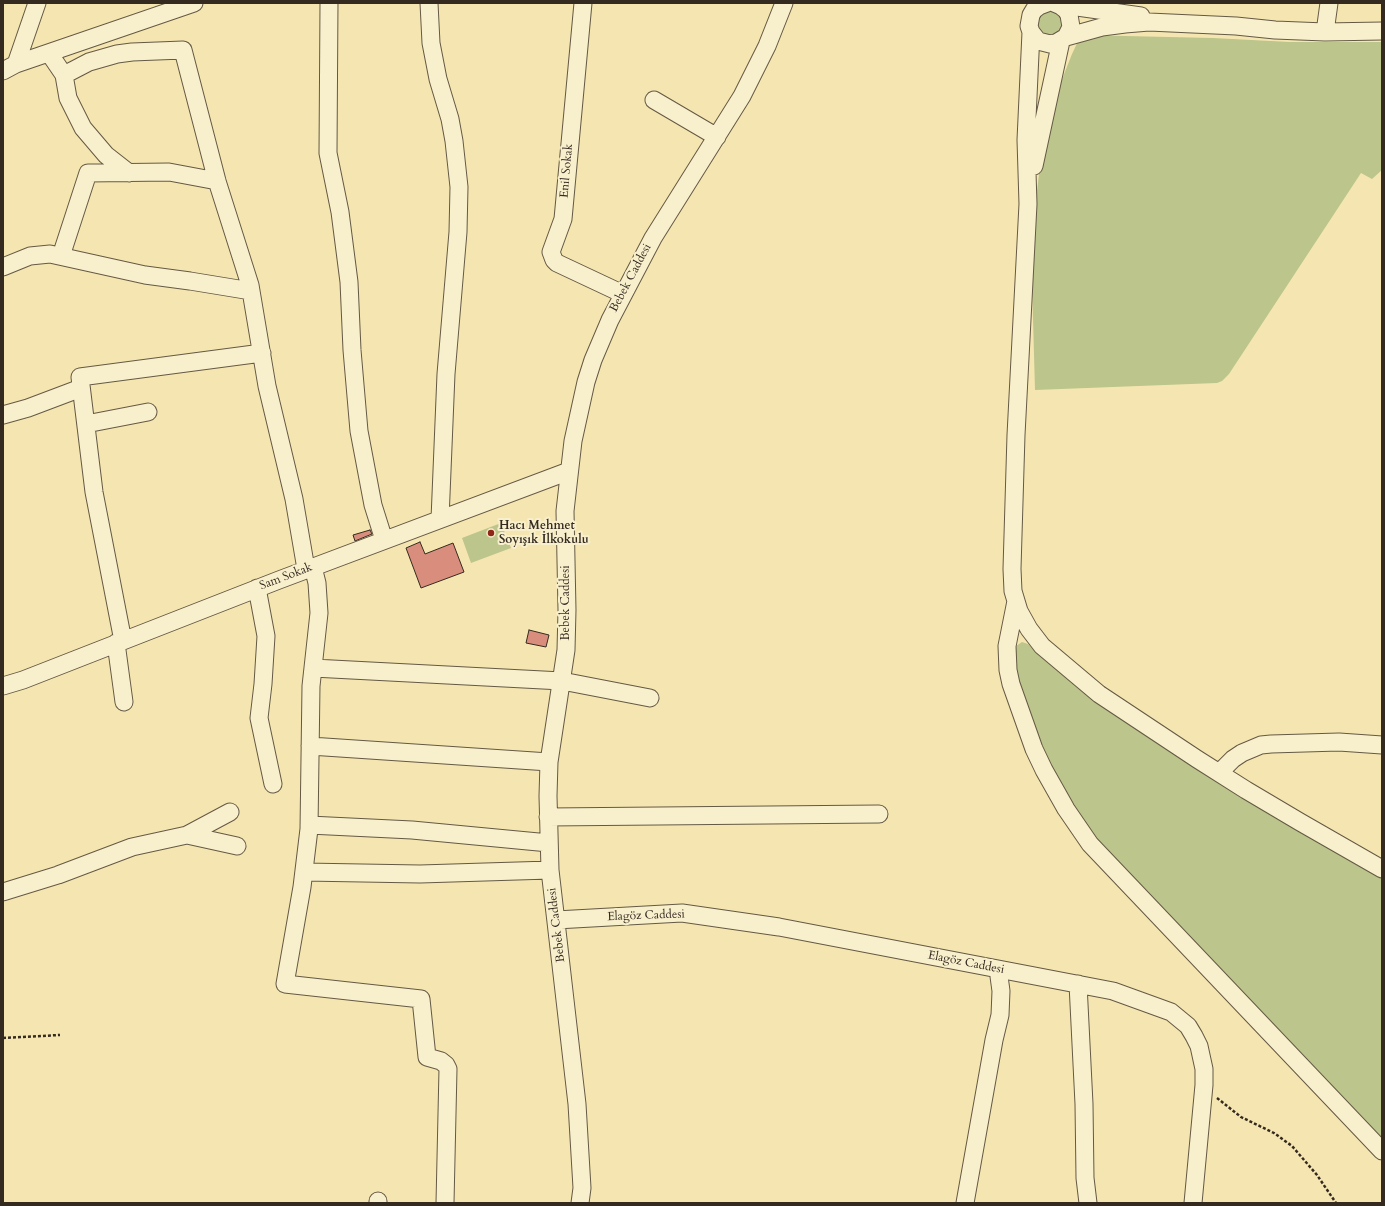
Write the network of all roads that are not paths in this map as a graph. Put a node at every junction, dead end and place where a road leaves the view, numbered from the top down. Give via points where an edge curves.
1 (37, 3) edge
2 (194, 3) edge
3 (329, 3) edge
4 (429, 3) edge
5 (583, 3) edge
6 (784, 3) edge
7 (1052, 3) edge
8 (1329, 3) edge
9 (1031, 9) edge
10 (1185, 24) junction
11 (1382, 31) edge
12 (1031, 32) junction
13 (1325, 32) junction
14 (1063, 39) junction
15 (49, 53) junction
16 (10, 68) edge
17 (64, 75) junction
18 (654, 100) dead end
19 (717, 137) junction
20 (129, 173) junction
21 (217, 181) junction
22 (1028, 204) junction
23 (61, 256) junction
24 (3, 267) edge
25 (251, 291) junction
26 (623, 294) junction
27 (262, 353) junction
28 (81, 388) junction
29 (148, 412) dead end
30 (3, 415) edge
31 (86, 424) junction
32 (569, 471) junction
33 (440, 519) junction
34 (384, 540) junction
35 (310, 568) junction
36 (257, 588) junction
37 (1016, 601) junction
38 (120, 642) junction
39 (313, 668) junction
40 (562, 681) junction
41 (3, 686) edge
42 (650, 698) dead end
43 (124, 702) dead end
44 (1382, 745) edge
45 (310, 746) junction
46 (550, 762) junction
47 (1219, 773) junction
48 (273, 784) dead end
49 (230, 812) dead end
50 (879, 814) dead end
51 (548, 817) junction
52 (309, 825) junction
53 (187, 835) junction
54 (549, 843) junction
55 (237, 846) dead end
56 (1382, 869) edge
57 (550, 870) junction
58 (304, 872) junction
59 (3, 892) edge
60 (556, 920) junction
61 (998, 969) junction
62 (1078, 984) junction
63 (1382, 1151) edge
64 (446, 1203) edge
65 (580, 1203) edge
66 (965, 1203) edge
67 (1088, 1203) edge
68 (1193, 1203) edge

1 - 16 street
2 - 15 street
3 - 34 street via 328,153 340,212 349,282 359,431 373,505
4 - 33 street via 434,61 450,119 459,187 458,232 446,374
5 - 26 street, Enil Sokak via 563,219 551,252 557,263
6 - 19 street, Bebek Caddesi via 755,71
7 - 9 street
7 - 10 street
7 - 14 street via 1066,10 1071,21
8 - 13 street
9 - 12 street
10 - 13 street
10 - 14 street via 1125,24 1102,27
11 - 13 street
12 - 14 street via 1038,41 1044,43 1056,43
12 - 22 street via 1026,140
14 - 22 street via 1039,138
15 - 16 street
15 - 17 street
17 - 20 street via 68,98 83,128 106,154
17 - 21 street via 89,62 118,54 183,50
18 - 19 street
19 - 26 street, Bebek Caddesi via 672,206
20 - 21 street via 168,172
20 - 23 street via 88,173
21 - 25 street
22 - 37 street via 1016,435 1012,569
23 - 24 street via 36,255
23 - 25 street via 145,275
25 - 27 street
26 - 32 street, Bebek Caddesi via 602,337 586,382
27 - 28 street via 80,377
27 - 35 street via 267,386
28 - 30 street
28 - 31 street
29 - 31 street
31 - 38 street via 94,492
32 - 33 street, Sam Sokak
32 - 40 street, Bebek Caddesi via 565,511 567,630
33 - 34 street, Sam Sokak
34 - 35 street, Sam Sokak
35 - 36 street, Sam Sokak
35 - 39 street via 317,588 319,614
36 - 38 street, Sam Sokak
36 - 48 street via 266,636 259,718
37 - 47 street via 1029,629 1050,653 1099,694
37 - 63 street via 1007,646 1011,684 1034,749 1066,809 1090,844
38 - 41 street, Sam Sokak
38 - 43 street
39 - 40 street
39 - 45 street
40 - 42 street
40 - 46 street, Bebek Caddesi
44 - 47 street via 1339,742 1261,745 1237,756
45 - 46 street
45 - 52 street
46 - 51 street, Bebek Caddesi
47 - 56 street
49 - 53 street
50 - 51 street
51 - 54 street, Bebek Caddesi
52 - 54 street via 412,830
52 - 58 street
53 - 55 street
53 - 59 street via 132,847 58,875
54 - 57 street, Bebek Caddesi
57 - 58 street via 420,874
57 - 60 street, Bebek Caddesi
58 - 64 street via 285,984 421,999 427,1057 444,1063 448,1069
60 - 61 street, Elagöz Caddesi via 682,913 779,927
60 - 65 street, Bebek Caddesi via 577,1104 582,1188
61 - 62 street, Elagöz Caddesi
61 - 66 street via 1001,991 1000,1015
62 - 67 street
62 - 68 street, Elagöz Caddesi via 1113,991 1171,1012 1188,1026 1199,1046 1204,1085

